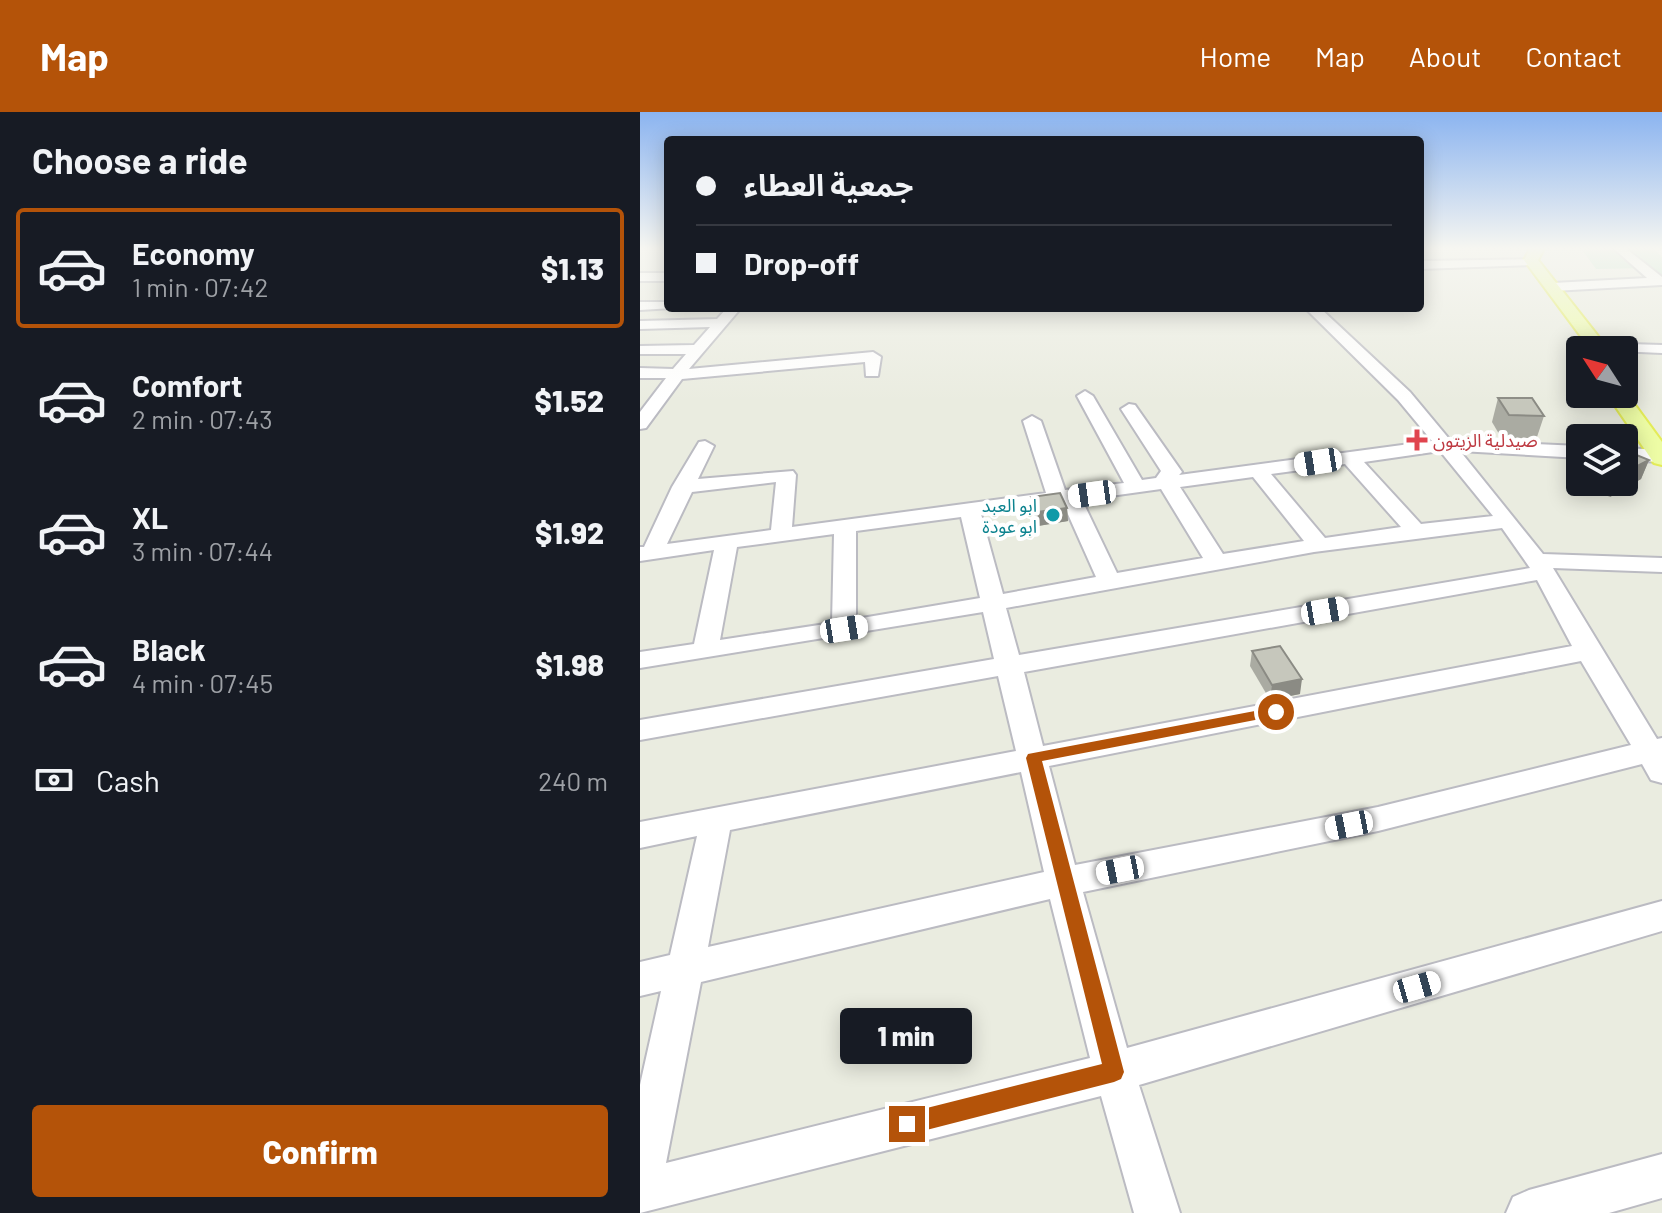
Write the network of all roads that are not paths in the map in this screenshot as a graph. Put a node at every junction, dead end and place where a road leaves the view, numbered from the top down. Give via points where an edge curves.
1 (1559, 298) edge
2 (1561, 298) edge
3 (640, 306) edge
4 (664, 306) edge
5 (1317, 312) edge
6 (719, 318) edge
7 (640, 325) edge
8 (1586, 336) edge
9 (1586, 336) edge
10 (695, 349) junction
11 (1638, 349) edge
12 (1662, 349) edge
13 (640, 350) edge
14 (640, 373) edge
15 (672, 373) junction
16 (872, 373) dead end
17 (1085, 396) dead end
18 (1638, 398) edge
19 (640, 405) edge
20 (1627, 408) edge
21 (1129, 409) dead end
22 (1032, 421) dead end
23 (640, 424) edge
24 (1662, 429) edge
25 (1446, 445) junction
26 (705, 446) dead end
27 (1566, 451) edge
28 (1638, 455) edge
29 (1349, 457) junction
30 (1662, 457) edge
31 (1258, 471) junction
32 (1168, 484) junction
33 (682, 487) junction
34 (1137, 488) junction
35 (1064, 498) junction
36 (970, 510) junction
37 (1508, 521) junction
38 (845, 528) junction
39 (1415, 530) junction
40 (781, 536) junction
41 (727, 542) junction
42 (1320, 546) junction
43 (646, 553) edge
44 (1217, 562) junction
45 (1662, 565) edge
46 (1540, 567) junction
47 (1109, 580) junction
48 (995, 603) junction
49 (844, 629) junction
50 (705, 650) junction
51 (1588, 651) junction
52 (640, 660) edge
53 (1011, 668) junction
54 (640, 730) edge
55 (1657, 757) edge
56 (1033, 758) junction
57 (716, 821) junction
58 (640, 835) edge
59 (1063, 882) junction
60 (1662, 916) edge
61 (685, 969) junction
62 (640, 979) edge
63 (1114, 1072) junction
64 (1662, 1176) edge
65 (640, 1183) edge
66 (640, 1192) edge
67 (1157, 1213) edge
68 (1529, 1213) edge

1 - 8 main road
2 - 9 main road
3 - 4 street
5 - 25 street via 1362,352
6 - 7 street
6 - 10 street
10 - 13 street
10 - 15 street
11 - 12 street
14 - 15 street
15 - 16 street via 873,357
15 - 19 street
15 - 23 street
17 - 34 street
18 - 24 main road
20 - 30 main road
21 - 32 street via 1172,472 1165,477
22 - 35 street
25 - 27 street
25 - 29 street
25 - 37 street
26 - 33 street
28 - 30 street
29 - 31 street
29 - 39 street
31 - 32 street
31 - 42 street
32 - 34 street
32 - 44 street
33 - 40 street via 789,469
33 - 43 street
34 - 35 street
35 - 36 street
35 - 47 street
36 - 38 street
36 - 48 street
37 - 39 street
37 - 46 street
38 - 40 street
38 - 49 street
39 - 42 street
40 - 41 street
41 - 43 street
41 - 50 street
42 - 44 street
44 - 47 street
45 - 46 street
46 - 51 street
46 - 53 street
47 - 48 street
48 - 49 street
48 - 53 street
49 - 50 street
50 - 52 street
51 - 55 street
51 - 56 street
53 - 54 street
53 - 56 street
55 - 59 street
56 - 57 street
56 - 59 street
57 - 58 street
57 - 61 street
59 - 61 street
59 - 63 street
60 - 63 street
61 - 62 street
61 - 65 street
63 - 66 street
63 - 67 street
64 - 68 street

